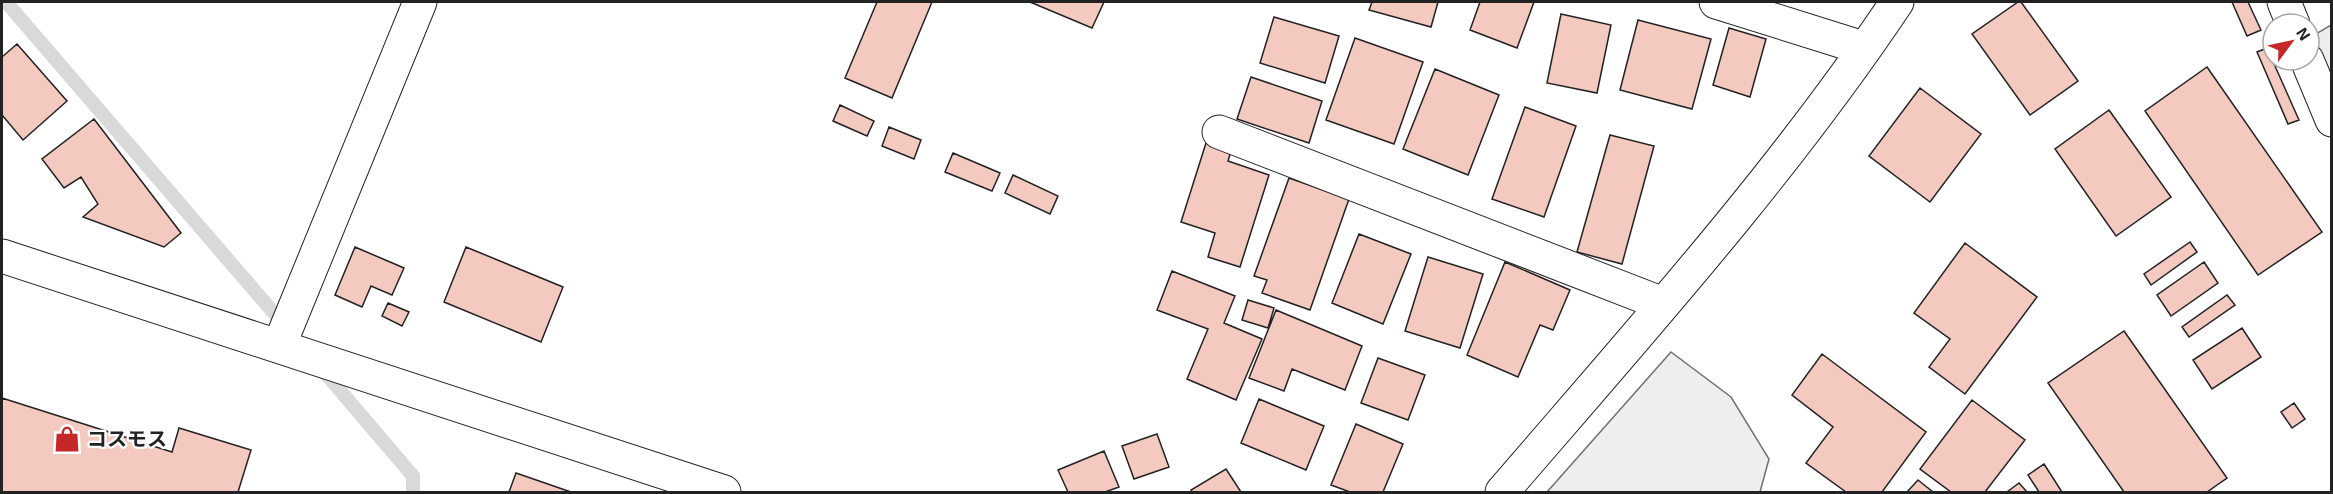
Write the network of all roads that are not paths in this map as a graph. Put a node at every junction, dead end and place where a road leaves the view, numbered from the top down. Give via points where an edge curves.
1 (420, 2) edge
2 (1716, 2) edge
3 (1897, 2) edge
4 (1863, 48) junction
5 (2312, 72) edge
6 (2331, 120) edge
7 (1219, 132) dead end
8 (2, 256) edge
9 (1663, 304) junction
10 (279, 346) junction
11 (724, 492) edge
12 (1502, 492) edge

1 - 10 street
2 - 4 street
3 - 4 street
4 - 9 street via 1777,164
5 - 6 street
7 - 9 street
8 - 10 street
9 - 12 street
10 - 11 street

